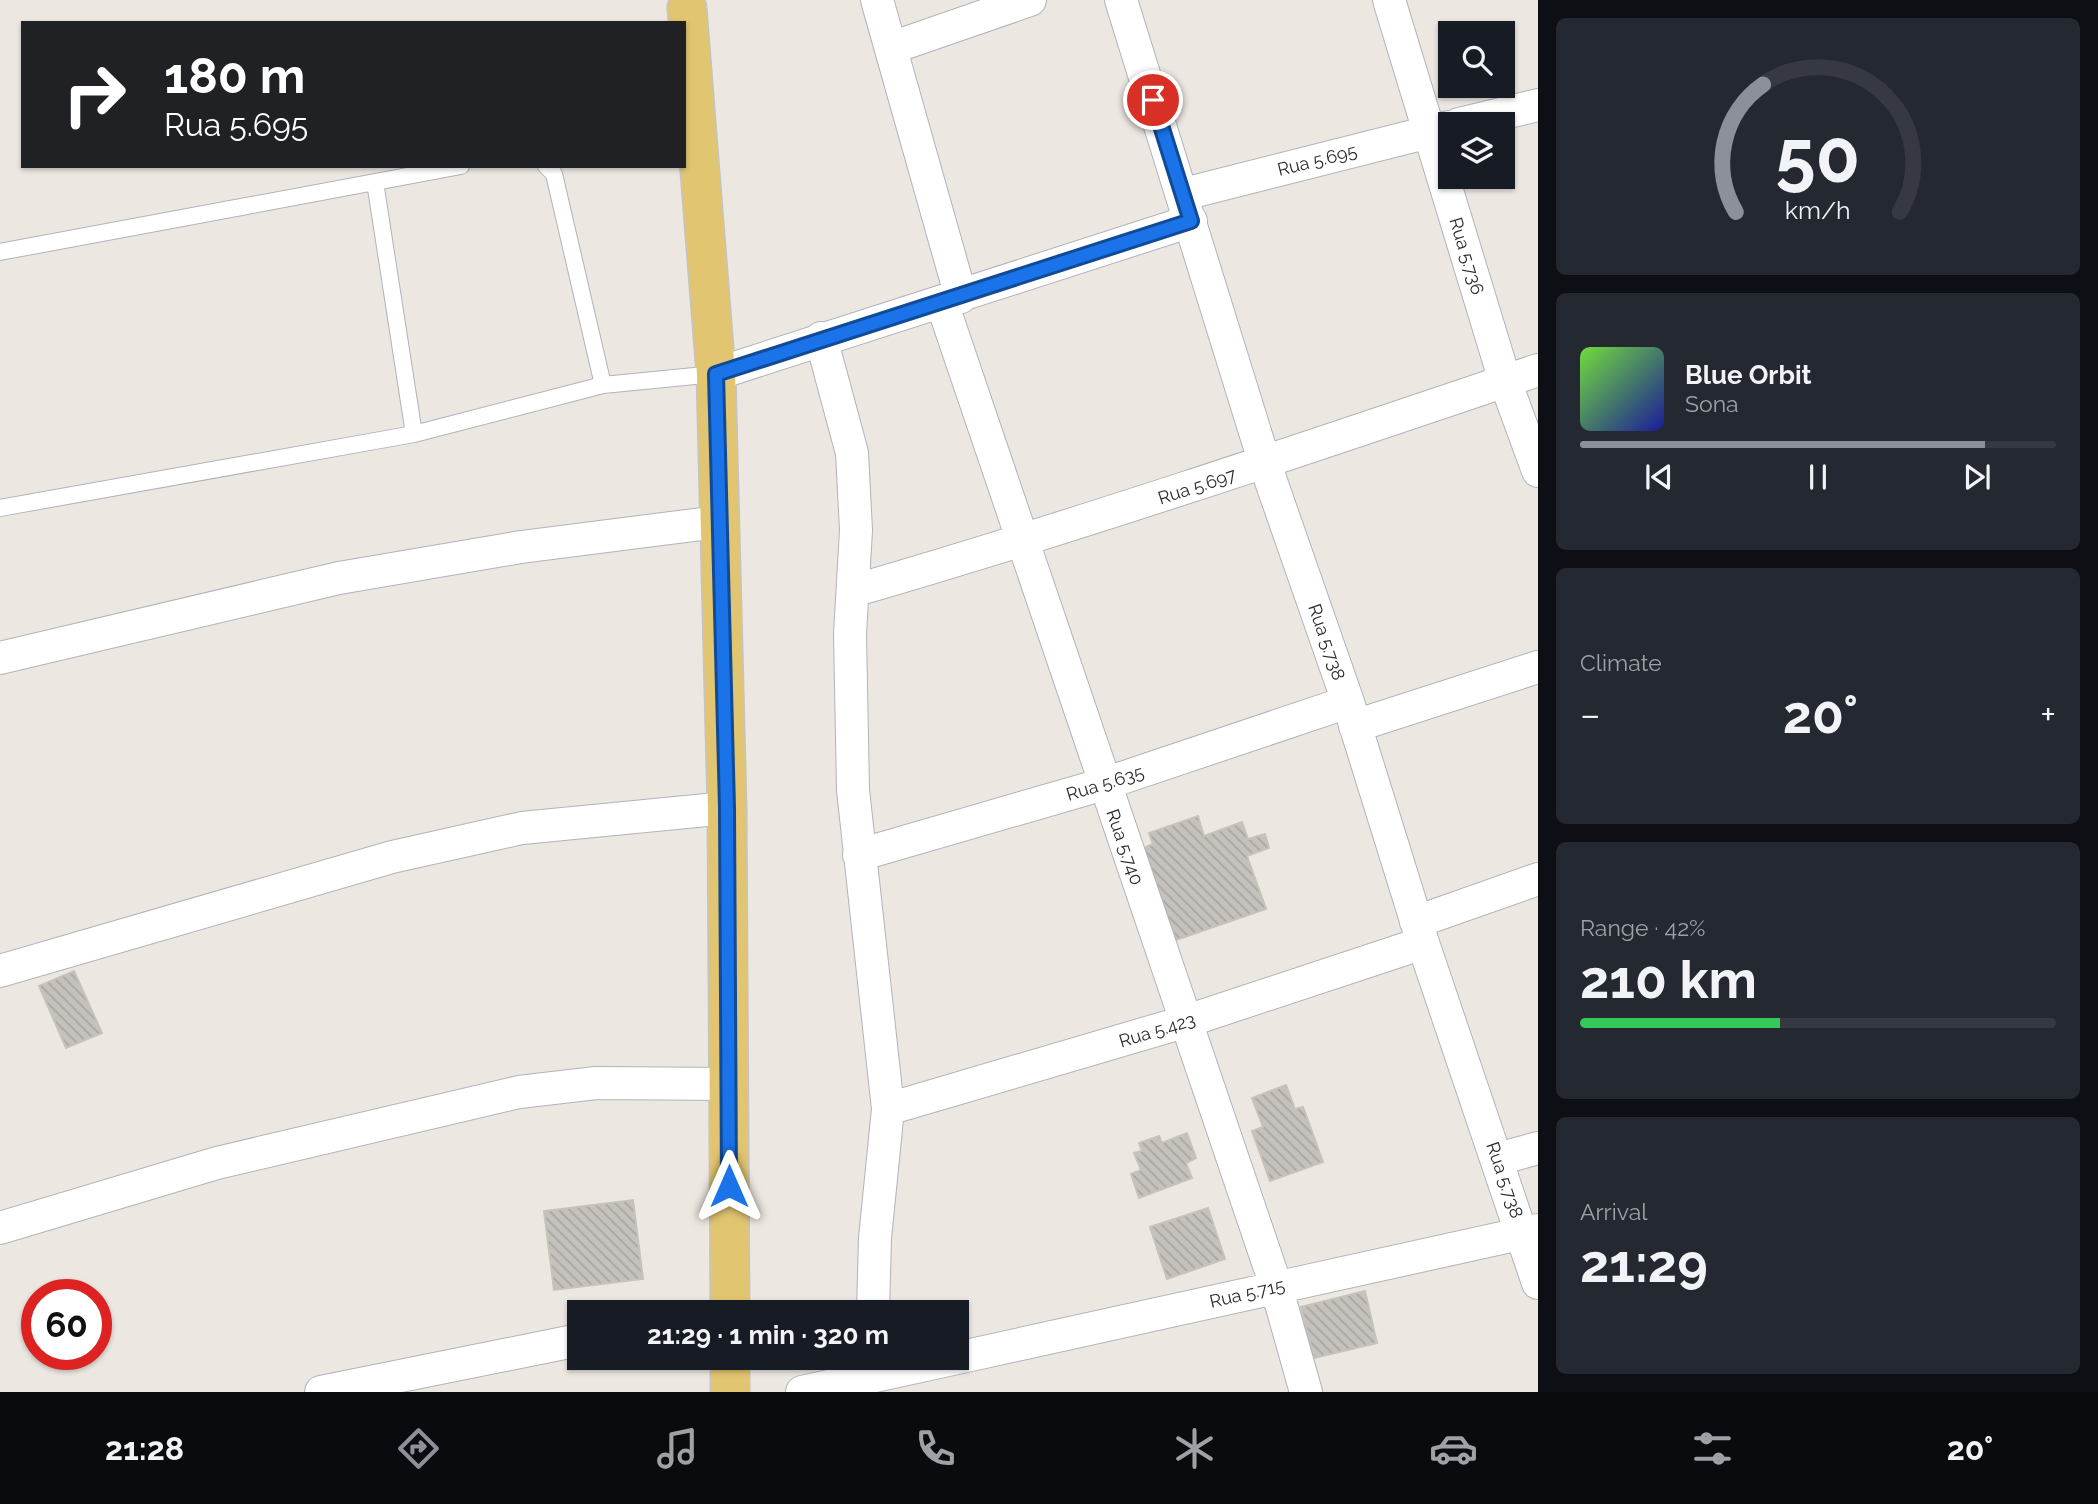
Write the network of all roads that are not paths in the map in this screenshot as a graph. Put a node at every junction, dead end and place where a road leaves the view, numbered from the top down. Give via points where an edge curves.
1 (877, 0) edge
2 (1030, 0) edge
3 (1389, 0) edge
4 (1127, 2) edge
5 (687, 8) dead end
6 (891, 48) junction
7 (1538, 105) edge
8 (1439, 112) edge
9 (1509, 112) edge
10 (1438, 130) edge
11 (451, 168) edge
12 (548, 168) edge
13 (375, 183) junction
14 (1460, 189) edge
15 (1187, 208) junction
16 (0, 252) edge
17 (951, 300) junction
18 (821, 338) junction
19 (1538, 370) edge
20 (716, 374) junction
21 (1505, 381) junction
22 (603, 385) junction
23 (414, 434) junction
24 (1265, 464) junction
25 (1538, 471) edge
26 (0, 509) edge
27 (718, 522) junction
28 (1024, 541) junction
29 (853, 591) junction
30 (0, 658) edge
31 (1538, 667) edge
32 (1351, 714) junction
33 (1104, 784) junction
34 (727, 808) junction
35 (859, 855) junction
36 (1538, 879) edge
37 (1420, 932) junction
38 (0, 971) edge
39 (1184, 1022) junction
40 (729, 1084) junction
41 (888, 1110) junction
42 (1538, 1148) edge
43 (1498, 1159) junction
44 (0, 1228) edge
45 (1531, 1231) edge
46 (1538, 1283) edge
47 (1276, 1286) junction
48 (730, 1300) edge
49 (873, 1300) edge
50 (567, 1342) edge
51 (969, 1355) edge
52 (730, 1370) edge
53 (900, 1370) edge
54 (872, 1376) edge
55 (321, 1392) edge
56 (730, 1392) edge
57 (802, 1392) edge
58 (1306, 1392) edge

1 - 6 street, Rua 5.740
2 - 6 street
3 - 8 street, Rua 5.736
4 - 15 street, Rua 5.738
5 - 20 main road
6 - 17 street, Rua 5.740
7 - 9 street, Rua 5.695
10 - 15 street, Rua 5.695
11 - 13 lane
12 - 22 lane via 554,174
13 - 16 lane
13 - 23 lane
14 - 21 street, Rua 5.736
15 - 17 street, Rua 5.695
15 - 24 street, Rua 5.738
17 - 18 street, Rua 5.695
17 - 28 street, Rua 5.740
18 - 20 street, Rua 5.695
18 - 29 street via 852,453
19 - 21 street, Rua 5.697
20 - 22 lane
20 - 27 main road
21 - 24 street, Rua 5.697
21 - 25 street, Rua 5.736
22 - 23 lane
23 - 26 lane
24 - 28 street, Rua 5.697
24 - 32 street, Rua 5.738
27 - 30 street via 521,547 339,578
27 - 34 main road
28 - 29 street, Rua 5.697
28 - 33 street, Rua 5.740
29 - 35 street via 853,790
31 - 32 street, Rua 5.635
32 - 33 street, Rua 5.635
32 - 37 street, Rua 5.738
33 - 35 street, Rua 5.635
33 - 39 street, Rua 5.740
34 - 38 street via 522,828 392,857
34 - 40 main road
35 - 41 street
36 - 37 street, Rua 5.423
37 - 39 street, Rua 5.423
37 - 43 street, Rua 5.738
39 - 41 street, Rua 5.423
39 - 47 street, Rua 5.740
40 - 44 street via 596,1083 519,1092 216,1163
40 - 48 main road
41 - 49 street
42 - 43 street
43 - 45 street, Rua 5.738
45 - 46 street, Rua 5.738
45 - 47 street, Rua 5.715
47 - 51 street, Rua 5.715
47 - 58 street, Rua 5.740
50 - 55 street
52 - 56 main road
53 - 54 street, Rua 5.715
54 - 57 street, Rua 5.715

